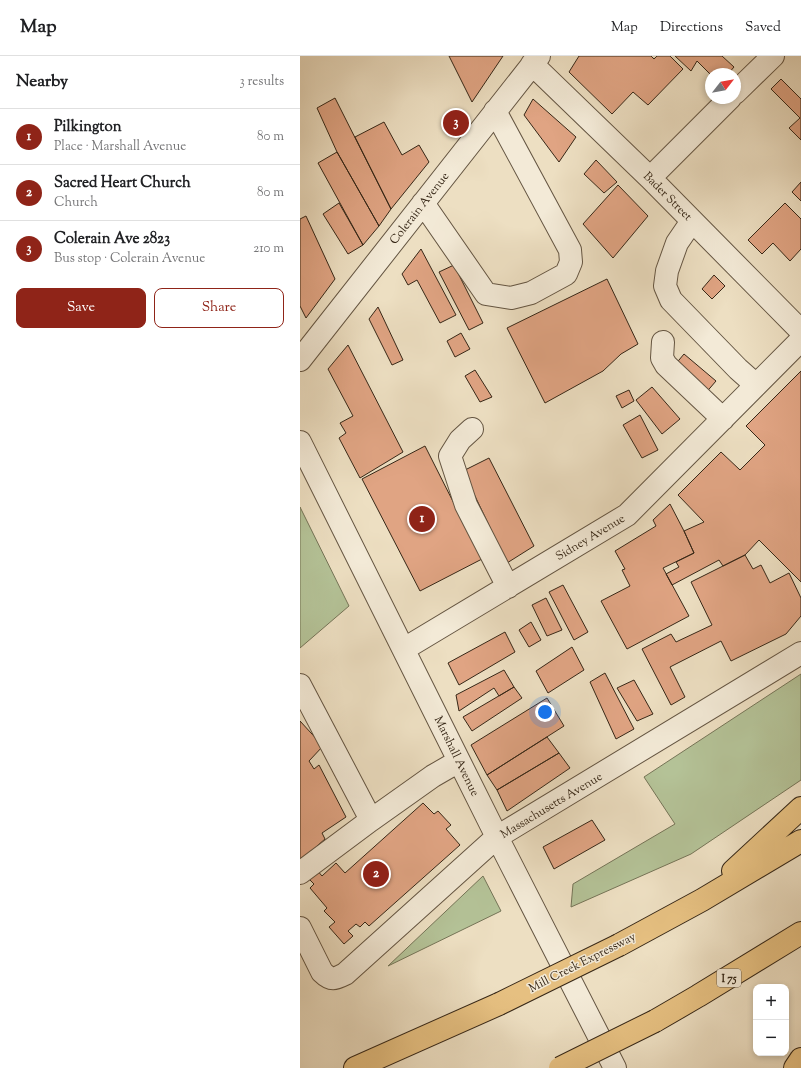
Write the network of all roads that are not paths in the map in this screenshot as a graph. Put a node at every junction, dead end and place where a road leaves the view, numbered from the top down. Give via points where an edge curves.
1 (773, 56) edge
2 (535, 60) edge
3 (741, 87) edge
4 (724, 104) edge
5 (495, 111) junction
6 (650, 178) junction
7 (423, 203) junction
8 (692, 221) junction
9 (801, 331) edge
10 (801, 340) edge
11 (663, 342) dead end
12 (300, 360) edge
13 (756, 385) junction
14 (723, 419) junction
15 (472, 429) dead end
16 (300, 442) edge
17 (508, 587) junction
18 (404, 649) junction
19 (801, 653) edge
20 (300, 685) edge
21 (459, 761) junction
22 (801, 808) edge
23 (371, 820) junction
24 (497, 837) junction
25 (801, 841) edge
26 (300, 873) edge
27 (702, 900) junction
28 (300, 928) edge
29 (801, 933) edge
30 (801, 1059) edge
31 (355, 1068) edge
32 (560, 1068) edge
33 (615, 1068) edge
34 (795, 1068) edge

1 - 3 street
2 - 5 street, Colerain Avenue
2 - 6 street, Bader Street
4 - 6 street
5 - 7 street, Colerain Avenue
5 - 7 street via 570,250 571,262 566,274 531,293 511,298 486,294
6 - 8 street, Bader Street
7 - 12 street, Colerain Avenue
8 - 9 street, Bader Street
8 - 13 street via 677,243 667,271 665,286 670,300
10 - 13 street, Sidney Avenue
11 - 14 street via 662,358 666,365
13 - 14 street, Sidney Avenue
14 - 17 street, Sidney Avenue via 627,516
15 - 17 street via 460,440 450,456 466,505
16 - 18 street, Marshall Avenue
17 - 18 street, Sidney Avenue
18 - 21 street, Marshall Avenue
19 - 24 street, Massachusetts Avenue
20 - 23 street
21 - 23 street via 433,776
21 - 24 street, Marshall Avenue
22 - 27 main road
23 - 26 street
24 - 28 street, Massachusetts Avenue via 345,974 334,979 322,972
24 - 33 street, Marshall Avenue
25 - 27 main road, Mill Creek Expressway
27 - 31 main road, Mill Creek Expressway, bridge via 619,945 499,1004
29 - 32 main road, I 75, bridge via 655,1021
30 - 34 main road

